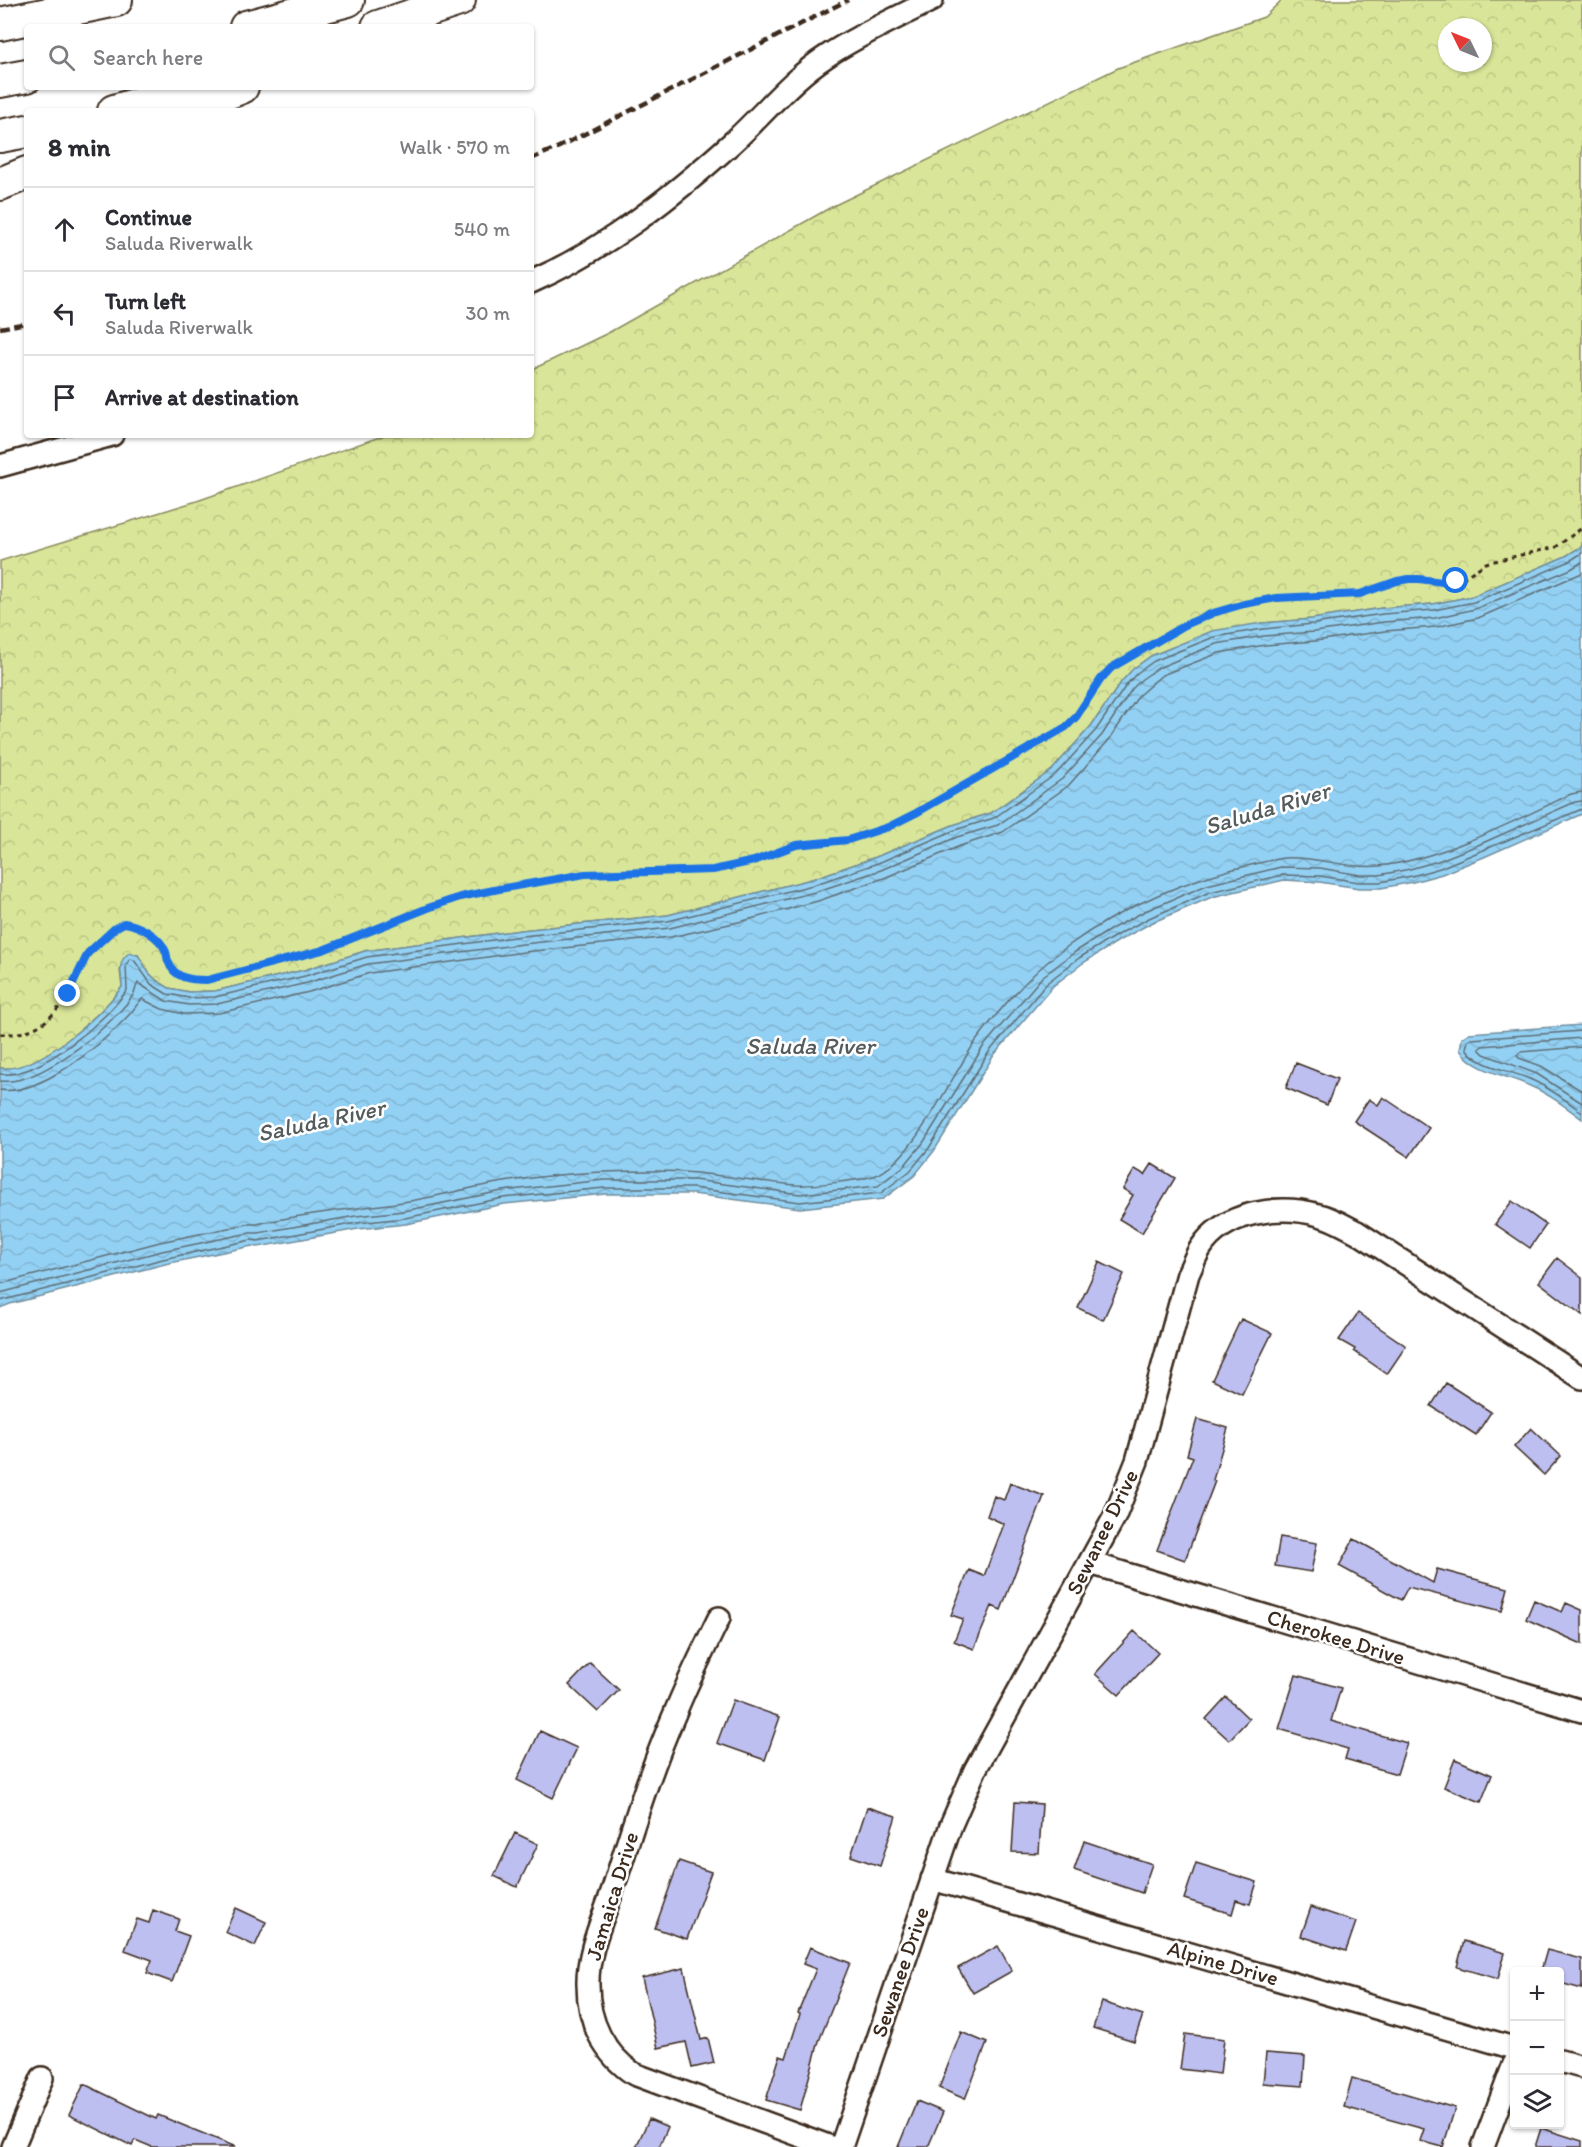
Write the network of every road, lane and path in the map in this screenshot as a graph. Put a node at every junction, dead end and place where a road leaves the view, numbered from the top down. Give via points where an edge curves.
1 (116, 0) edge
2 (348, 0) edge
3 (932, 0) edge
4 (457, 1) edge
5 (0, 24) edge
6 (257, 24) edge
7 (387, 24) edge
8 (400, 24) edge
9 (24, 77) edge
10 (0, 81) edge
11 (185, 90) edge
12 (234, 90) edge
13 (124, 108) edge
14 (190, 108) edge
15 (24, 132) edge
16 (0, 136) edge
17 (24, 174) edge
18 (0, 184) edge
19 (534, 281) edge
20 (101, 438) edge
21 (0, 466) edge
22 (1582, 528) edge
23 (0, 1034) edge
24 (1582, 1378) edge
25 (1090, 1563) junction
26 (719, 1618) dead end
27 (1582, 1711) edge
28 (933, 1879) junction
29 (1510, 2047) edge
30 (1564, 2062) edge
31 (1582, 2067) edge
32 (1511, 2075) edge
33 (42, 2078) dead end
34 (13, 2147) edge
35 (831, 2147) edge
36 (841, 2147) edge
37 (1483, 2147) edge

1 - 5 highway
2 - 6 highway
3 - 19 street via 826,56 664,201 615,236
4 - 7 highway
4 - 8 highway
9 - 10 highway
11 - 13 highway
12 - 14 highway
15 - 16 highway
17 - 18 highway
20 - 21 street
22 - 23 path via 1556,547 1486,562 1450,583 1409,579 1360,594 1276,598 1193,621 1111,668 1076,717 1044,742 916,813 848,840 796,845 754,861 713,870 585,874 478,893 428,908 323,950 207,980 192,980 176,973 162,945 140,927 124,923 88,953 59,1010 45,1023 29,1032
24 - 25 street, Sewanee Drive via 1358,1232 1320,1215 1285,1210 1249,1214 1222,1227 1201,1248 1188,1274 1137,1461 1115,1516
25 - 27 street, Cherokee Drive
25 - 28 street, Sewanee Drive via 975,1770
26 - 35 street, Jamaica Drive via 675,1713 641,1802 591,1955 587,1985 590,2008 607,2051 634,2074
28 - 29 street, Alpine Drive
28 - 36 street, Sewanee Drive
30 - 31 street
32 - 37 street
33 - 34 street

